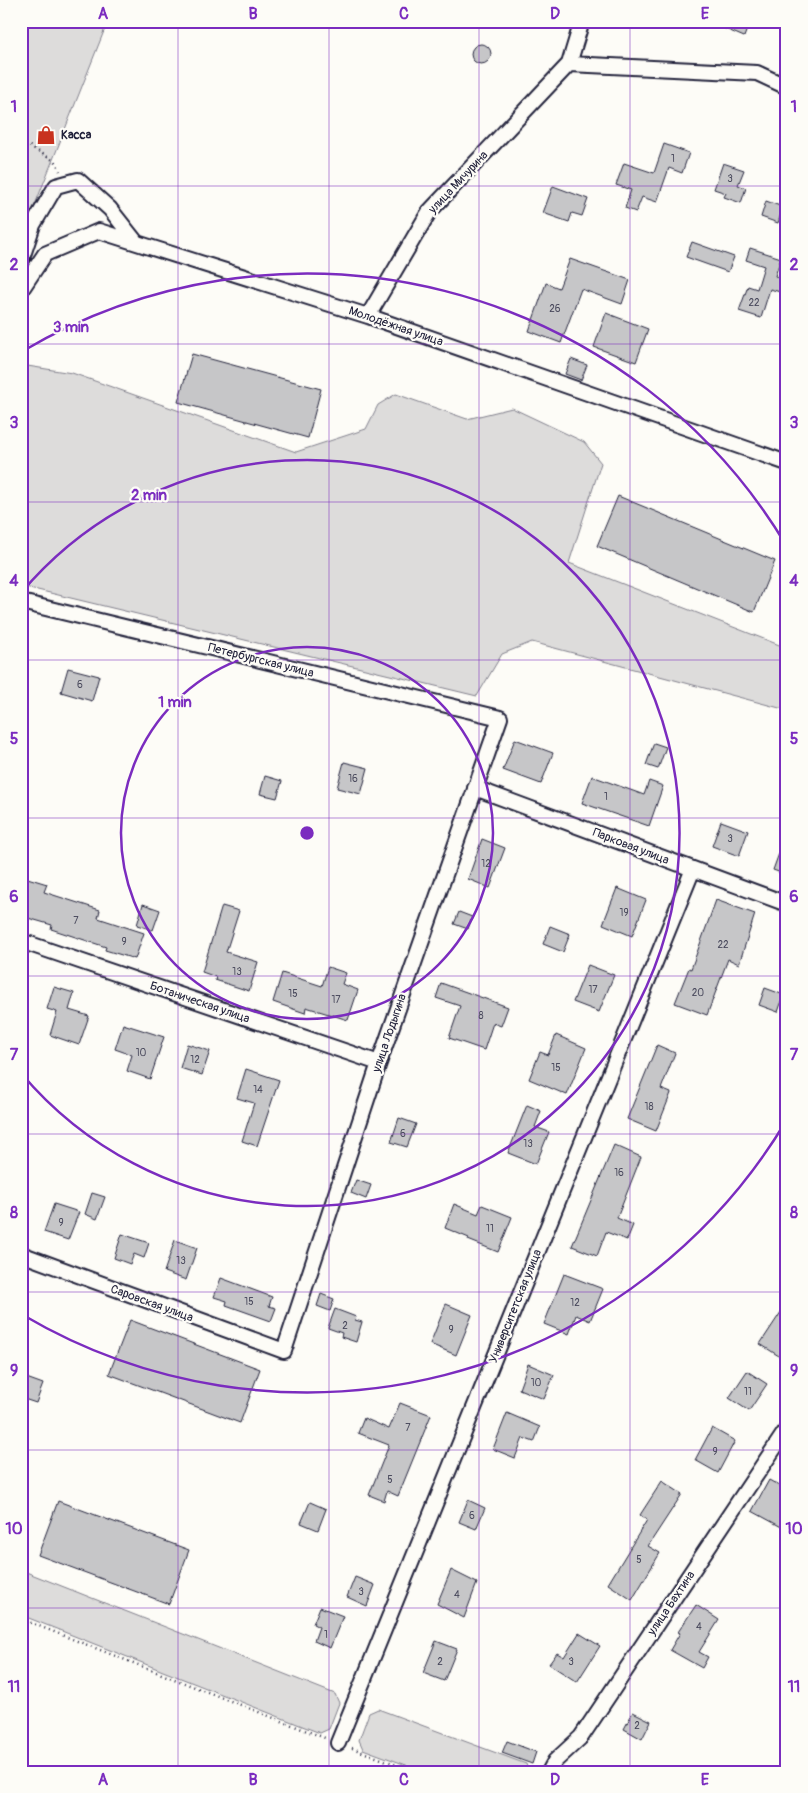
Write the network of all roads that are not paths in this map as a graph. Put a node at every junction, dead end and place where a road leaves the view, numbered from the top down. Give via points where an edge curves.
1 (582, 21) edge
2 (569, 64) junction
3 (787, 87) edge
4 (136, 242) junction
5 (21, 260) edge
6 (21, 266) edge
7 (23, 287) edge
8 (368, 316) junction
9 (787, 463) edge
10 (21, 602) edge
11 (500, 718) joint
12 (476, 788) junction
13 (693, 869) junction
14 (787, 904) edge
15 (21, 940) edge
16 (378, 1063) junction
17 (21, 1254) edge
18 (284, 1351) joint
19 (787, 1429) edge
20 (338, 1743) road end
21 (549, 1772) edge

1 - 2 street, улица Мичурина
2 - 3 street via 757,73
2 - 8 street, улица Мичурина via 429,212
4 - 5 street via 110,209 78,180 56,186 33,225
4 - 7 street, Молодёжная улица via 99,231 45,254
4 - 8 street, Молодёжная улица
6 - 7 street
8 - 9 street, Молодёжная улица
10 - 11 street, Петербургская улица
11 - 12 street, улица Лодыгина
12 - 13 street, Парковая улица
12 - 16 street, улица Лодыгина
13 - 14 street, Парковая улица
13 - 20 street, Университетская улица
15 - 16 street, Ботаническая улица
16 - 18 street, улица Лодыгина
17 - 18 street, Саровская улица
19 - 21 street, улица Бахтина via 581,1737 554,1761

